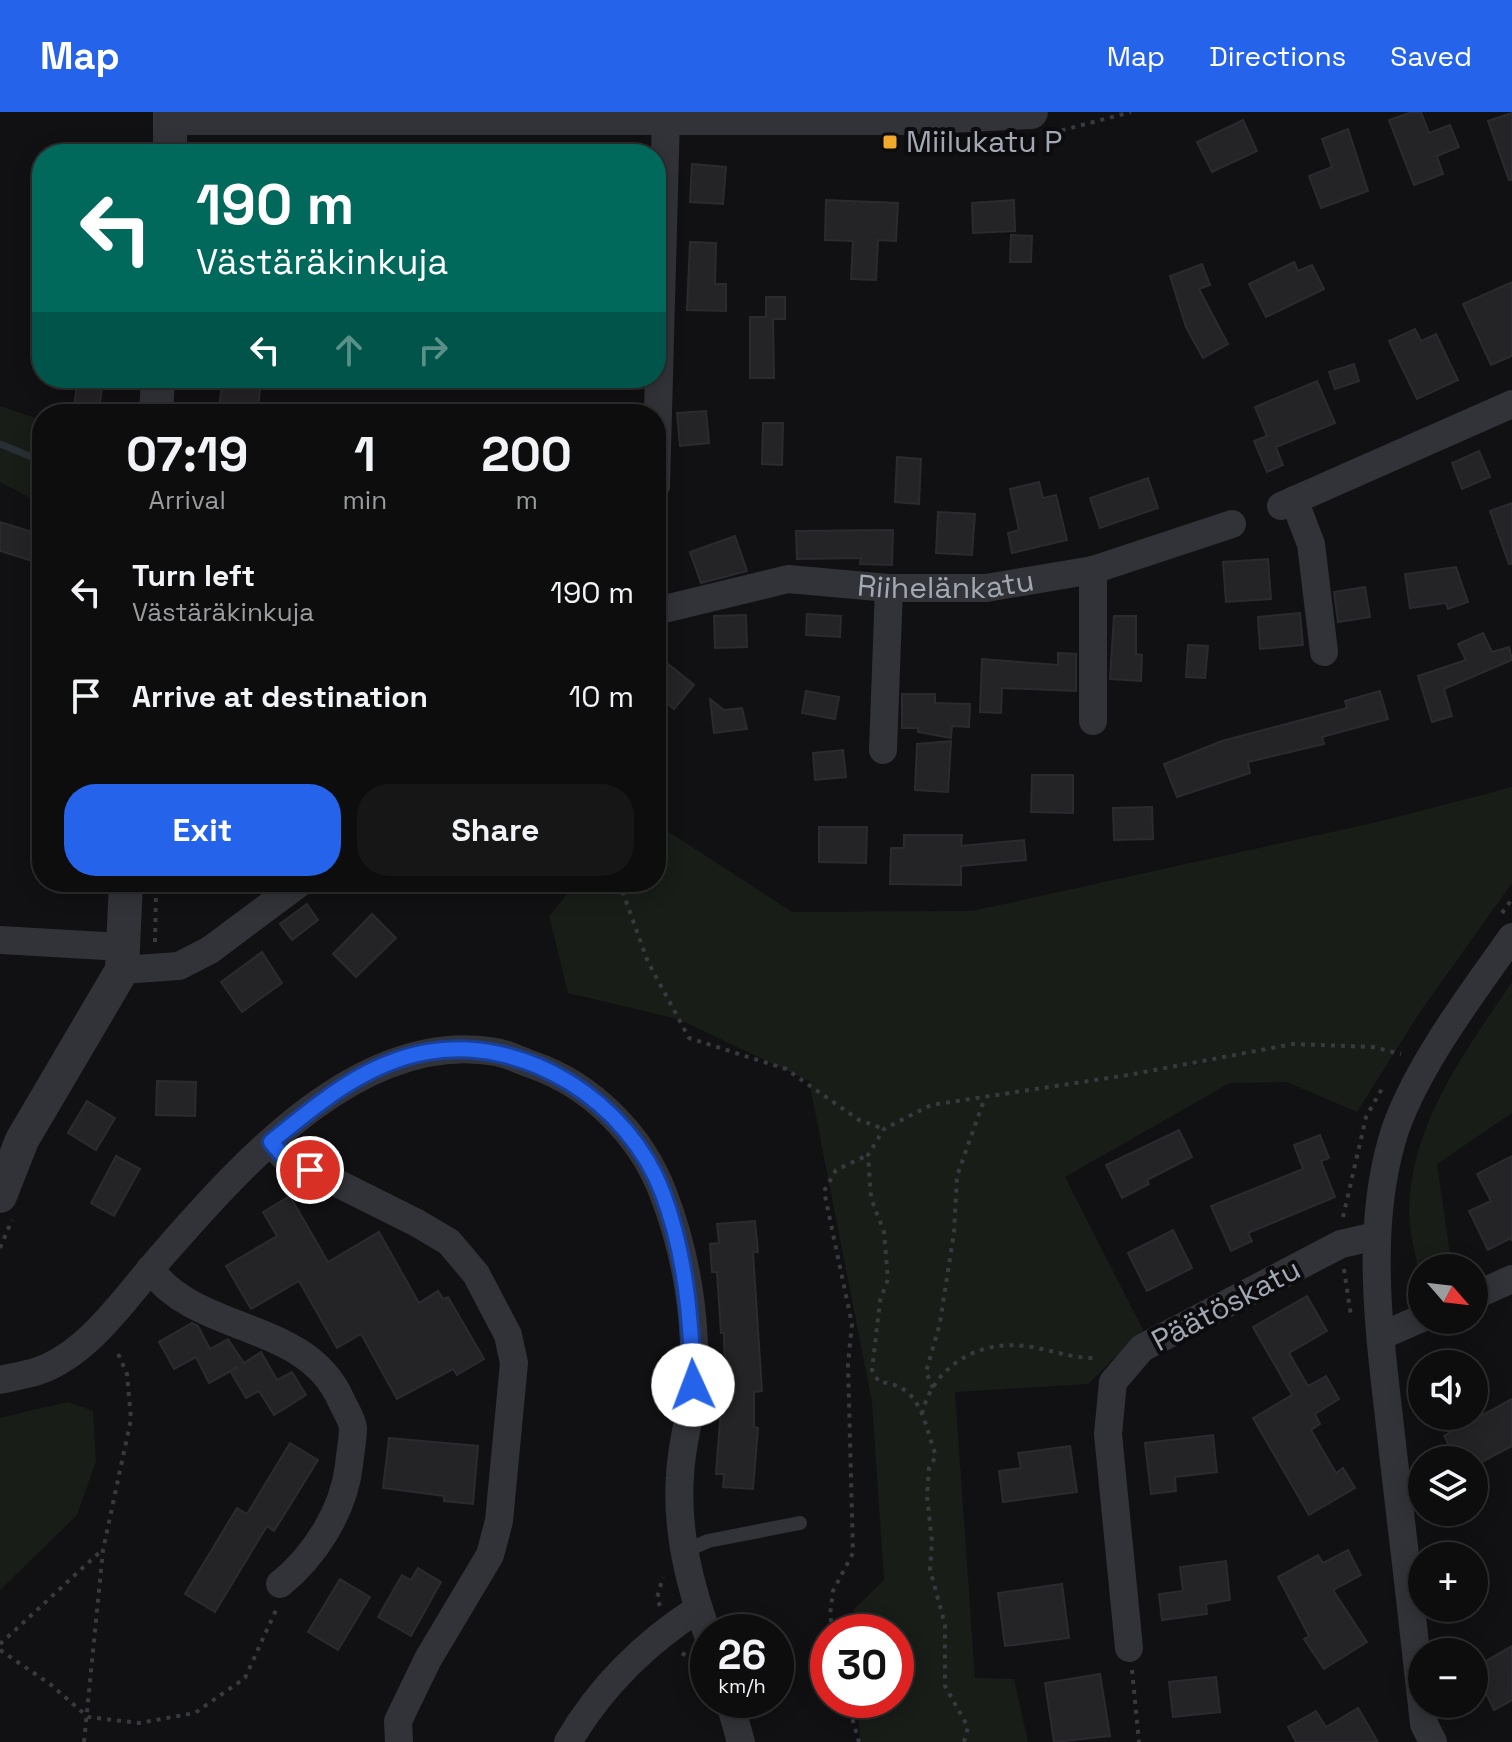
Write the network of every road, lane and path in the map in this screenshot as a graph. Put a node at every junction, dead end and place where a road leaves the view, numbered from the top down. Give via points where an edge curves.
1 (1031, 112) edge
2 (766, 114) edge
3 (170, 115) edge
4 (666, 116) junction
5 (170, 144) edge
6 (665, 144) edge
7 (1509, 412) edge
8 (1232, 524) dead end
9 (1093, 570) junction
10 (889, 588) junction
11 (666, 609) edge
12 (1324, 652) dead end
13 (1093, 721) dead end
14 (883, 750) dead end
15 (127, 892) edge
16 (156, 892) edge
17 (288, 892) edge
18 (623, 892) edge
19 (1512, 937) edge
20 (0, 940) edge
21 (133, 962) junction
22 (1401, 1054) dead end
23 (984, 1099) junction
24 (884, 1129) junction
25 (271, 1142) junction
26 (868, 1155) junction
27 (8, 1203) edge
28 (1376, 1236) junction
29 (0, 1248) edge
30 (150, 1269) junction
31 (1512, 1279) edge
32 (1488, 1290) edge
33 (1408, 1324) edge
34 (110, 1336) dead end
35 (1381, 1336) junction
36 (1142, 1348) junction
37 (0, 1380) edge
38 (933, 1388) junction
39 (921, 1416) junction
40 (800, 1523) dead end
41 (103, 1550) junction
42 (683, 1552) junction
43 (280, 1584) joint
44 (701, 1614) edge
45 (830, 1614) edge
46 (690, 1624) edge
47 (0, 1647) edge
48 (1129, 1648) joint
49 (88, 1717) junction
50 (734, 1718) edge
51 (852, 1718) edge
52 (84, 1742) edge
53 (399, 1742) edge
54 (568, 1742) edge
55 (741, 1742) edge
56 (859, 1742) edge
57 (964, 1742) edge
58 (1139, 1742) edge
59 (1433, 1742) edge

1 - 2 street via 980,117
2 - 4 street
3 - 4 street
3 - 5 street
4 - 6 street
7 - 12 street via 1288,503 1311,544
8 - 9 street, Riihelänkatu
9 - 10 street, Riihelänkatu via 986,588
9 - 13 street
10 - 11 street, Riihelänkatu via 788,579
10 - 14 street
15 - 21 street
16 - 21 path
17 - 21 street via 210,950 179,966
18 - 24 path via 648,962 689,1038 786,1069 859,1120
19 - 28 street via 1412,1090 1393,1137
20 - 21 street
21 - 27 street via 22,1140
22 - 23 path via 1373,1047 1293,1044
23 - 24 path via 931,1105
23 - 38 path via 957,1176 940,1323 926,1372
24 - 26 path
25 - 30 street
25 - 42 street via 324,1097 372,1070 427,1052 496,1052 556,1073 593,1096 630,1136 663,1191 681,1255 691,1315 693,1385 680,1476
25 - 53 street via 283,1156 449,1242 476,1274 508,1335 514,1363 499,1521 490,1555 428,1659 398,1721
26 - 39 path via 888,1279 880,1301 872,1370 879,1382 895,1383 913,1394
26 - 45 path via 836,1170 824,1191 852,1324 848,1364 853,1553 833,1591
27 - 29 path
28 - 35 street
28 - 36 street, Päätöskatu via 1341,1244
30 - 37 street via 72,1353 40,1371
30 - 43 street via 196,1309 280,1340 315,1364 338,1392 353,1426 348,1476 325,1534
31 - 32 street
33 - 35 street
34 - 41 path via 127,1374 131,1419
35 - 59 street via 1424,1724
36 - 38 path via 1117,1358 1081,1359 1025,1346 987,1346 956,1361
36 - 48 street, Päätöskatu via 1113,1382 1108,1434
38 - 39 path
39 - 57 path via 936,1456 929,1468 927,1496 930,1569 945,1625 945,1686 968,1727
40 - 42 lane via 708,1541
41 - 47 path
41 - 49 path
42 - 44 street
43 - 49 path via 276,1612 245,1678 195,1713 139,1723
46 - 54 street via 668,1628 616,1674
47 - 49 path
48 - 58 path
49 - 52 path
50 - 55 street
51 - 56 path

